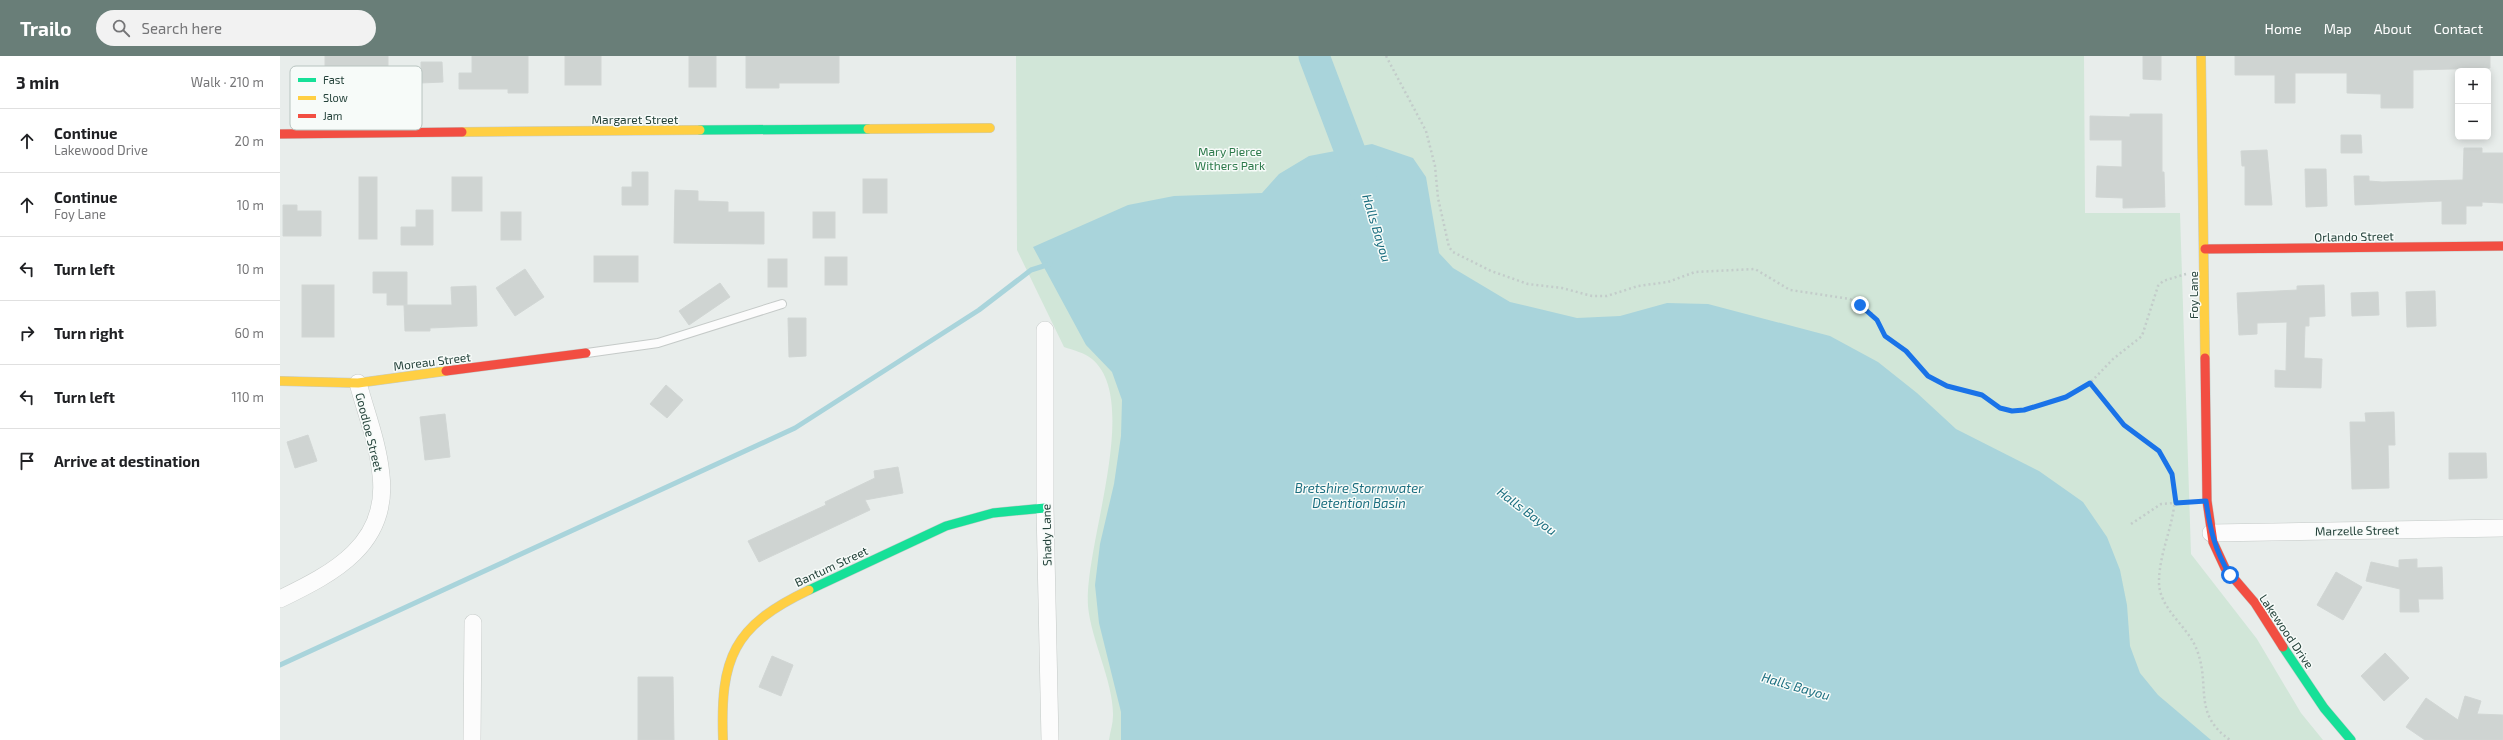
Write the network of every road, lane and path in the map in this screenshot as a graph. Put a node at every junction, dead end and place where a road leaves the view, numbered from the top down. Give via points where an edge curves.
1 (1386, 56) edge
2 (2201, 56) edge
3 (990, 128) dead end
4 (280, 134) edge
5 (2503, 246) edge
6 (2205, 250) junction
7 (2205, 273) junction
8 (782, 304) dead end
9 (1045, 330) dead end
10 (586, 353) joint
11 (280, 381) edge
12 (358, 383) junction
13 (2090, 383) junction
14 (2206, 501) junction
15 (2176, 503) junction
16 (1045, 508) junction
17 (2131, 524) dead end
18 (2503, 528) edge
19 (2211, 533) junction
20 (280, 599) edge
21 (473, 623) dead end
22 (472, 740) edge
23 (723, 740) edge
24 (1050, 740) edge
25 (2230, 740) edge
26 (2351, 740) edge

1 - 13 path via 1426,131 1435,166 1438,198 1449,247 1453,252 1491,271 1528,284 1562,288 1592,296 1606,296 1638,286 1668,282 1695,272 1755,269 1790,290 1850,299 1870,311 1885,336 1906,351 1928,376 1947,386 1982,395 2000,408 2024,410 2066,397
2 - 6 street, Foy Lane
3 - 4 street, Margaret Street
5 - 6 street, Orlando Street
6 - 7 street, Foy Lane
7 - 13 path via 2190,272 2163,281 2151,302 2142,336 2113,359
7 - 14 street, Foy Lane
8 - 10 lane via 658,343
9 - 16 street, Shady Lane
10 - 12 street, Moreau Street
11 - 12 street, Moreau Street
12 - 20 street, Goodloe Street via 382,476 380,503 374,529 339,567 314,583
13 - 15 path via 2124,425 2159,451 2172,474
14 - 15 path
14 - 19 street, Foy Lane
15 - 17 path via 2160,504
15 - 25 path via 2159,583 2162,594 2198,652 2203,674 2204,709 2210,720
16 - 23 street, Bantum Street via 994,513 946,526 779,604 756,620 740,638 723,678
16 - 24 street, Shady Lane
18 - 19 street, Marzelle Street
19 - 26 street, Lakewood Drive via 2218,555 2230,575 2254,602 2329,714
21 - 22 street

